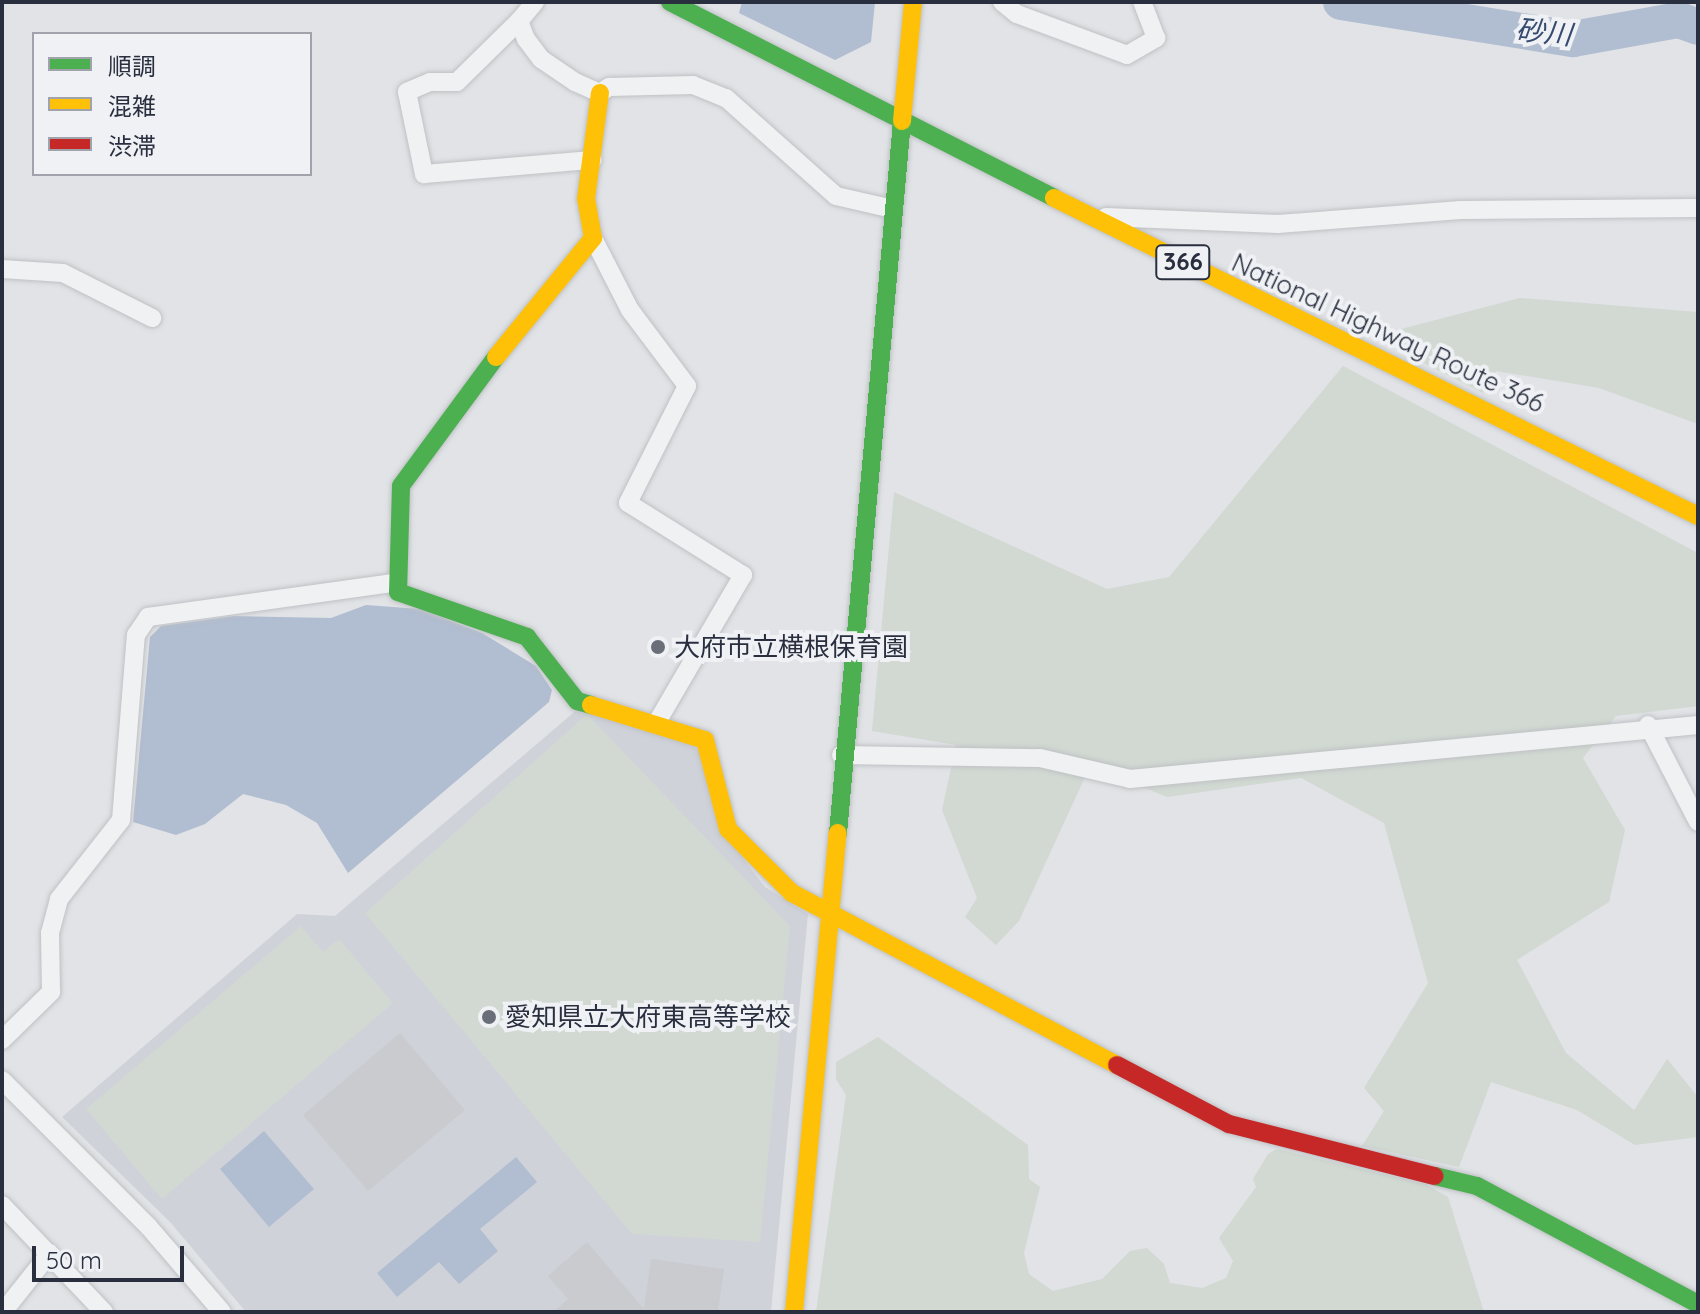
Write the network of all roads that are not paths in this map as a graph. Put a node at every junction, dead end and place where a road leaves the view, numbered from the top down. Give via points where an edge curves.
1 (535, 2) edge
2 (670, 2) edge
3 (913, 2) edge
4 (1002, 2) edge
5 (1142, 2) edge
6 (519, 21) junction
7 (600, 93) junction
8 (903, 123) junction
9 (592, 160) junction
10 (1698, 208) edge
11 (893, 209) junction
12 (1097, 217) junction
13 (593, 238) junction
14 (2, 269) edge
15 (152, 318) dead end
16 (1698, 516) edge
17 (394, 583) junction
18 (657, 722) junction
19 (1648, 725) junction
20 (1698, 725) edge
21 (841, 755) junction
22 (1698, 822) edge
23 (826, 909) junction
24 (2, 1040) edge
25 (2, 1080) edge
26 (2, 1205) edge
27 (50, 1253) junction
28 (1698, 1304) edge
29 (3, 1312) edge
30 (104, 1312) edge
31 (222, 1312) edge
32 (794, 1312) edge

1 - 6 street
2 - 8 main road, National Highway Route 366 / 366
3 - 8 main road
4 - 5 street via 1017,14 1127,55 1156,38
6 - 7 street via 541,59
6 - 9 street via 457,82 430,82 407,92 424,174
7 - 9 main road
7 - 11 street via 609,87 693,85 726,98 836,196
8 - 11 main road
8 - 12 main road, National Highway Route 366 / 366
9 - 13 main road via 586,199
10 - 12 street via 1460,210 1278,224
11 - 21 main road
12 - 16 main road, National Highway Route 366 / 366 via 1289,318 1522,424
13 - 17 main road via 546,289 401,486 402,547
13 - 18 street via 630,310 687,386 628,503 743,575
14 - 15 street via 63,273
17 - 18 main road via 422,602 527,637 577,701
17 - 24 street via 148,617 136,635 132,660 121,820 59,899 50,933 51,992
18 - 23 main road via 705,740 730,832 773,881
19 - 20 street
19 - 21 street via 1303,766 1130,779 1040,758
19 - 22 street
21 - 23 main road
23 - 28 main road via 1229,1124 1477,1186
23 - 32 main road
25 - 31 street via 148,1226
26 - 27 street
27 - 29 street
27 - 30 street

